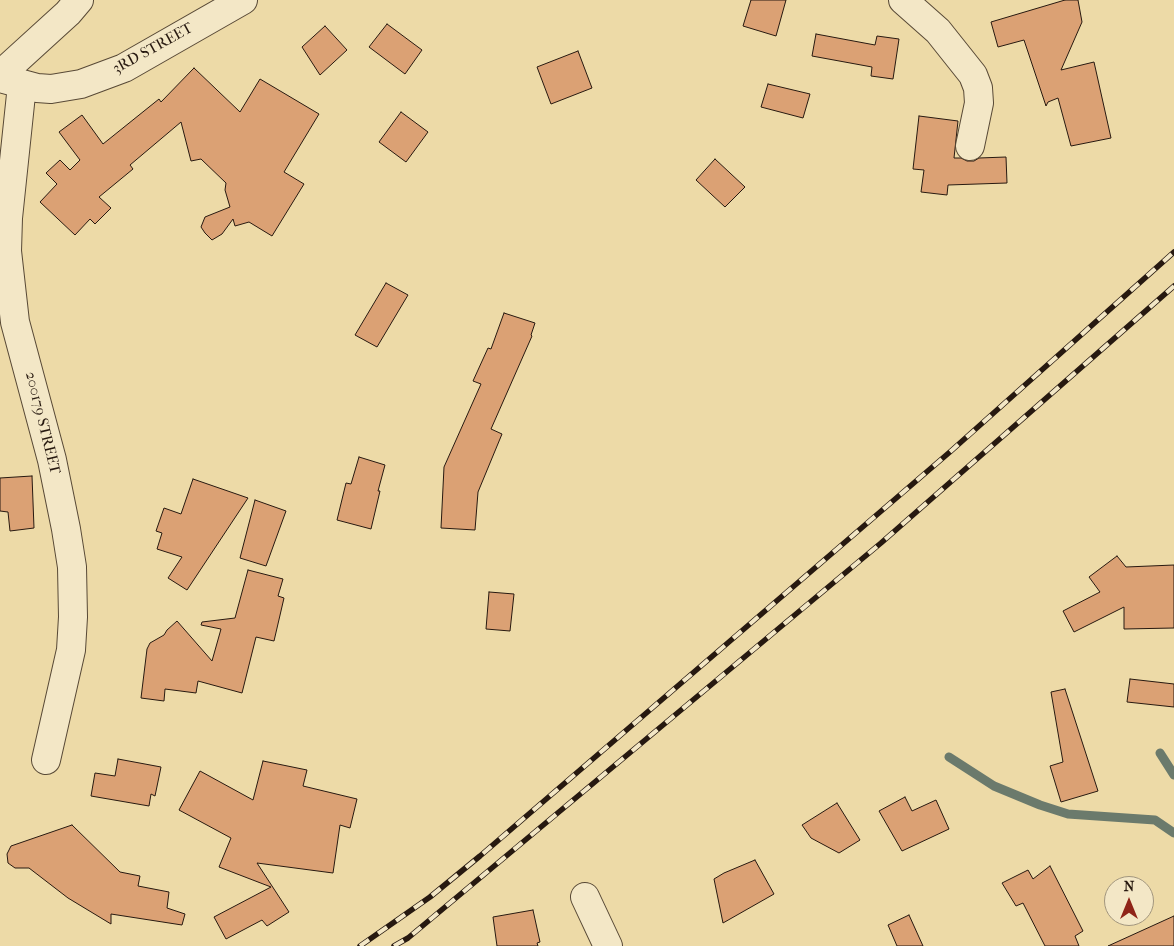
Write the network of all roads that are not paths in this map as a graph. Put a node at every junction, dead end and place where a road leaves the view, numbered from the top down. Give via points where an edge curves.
1 (78, 0) edge
2 (243, 0) edge
3 (903, 0) edge
4 (7, 79) edge
5 (970, 146) dead end
6 (46, 760) dead end
7 (585, 897) dead end
8 (608, 946) edge

1 - 4 street
2 - 4 street, 3RD STREET via 124,68 51,89
3 - 5 street via 938,31 973,75 979,103
4 - 6 street, 200179 STREET via 7,251 15,322 52,460 72,566 70,650
7 - 8 street

